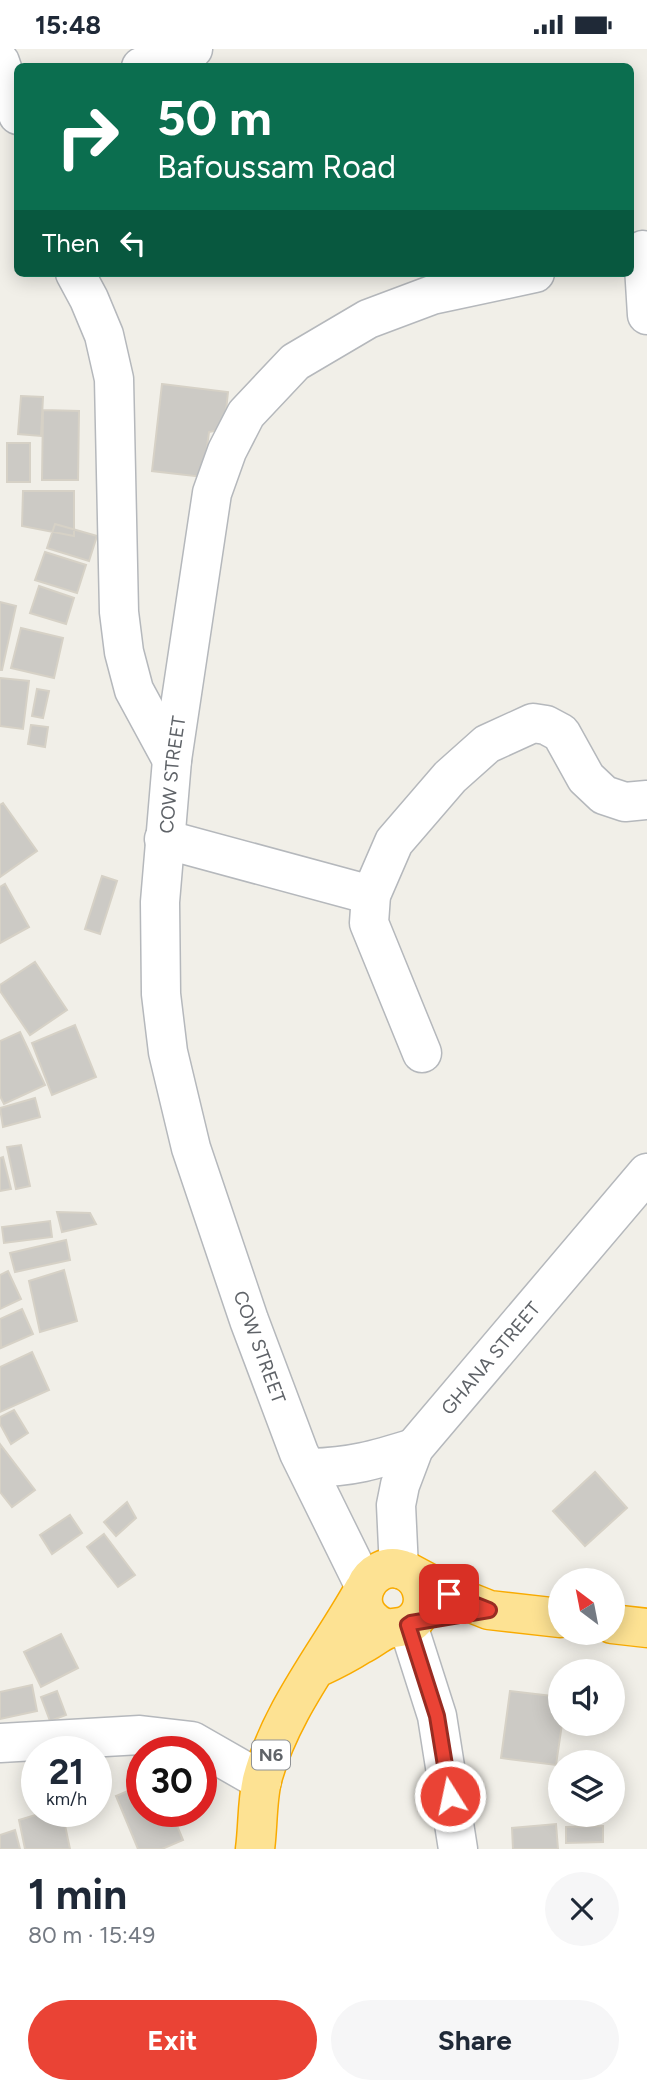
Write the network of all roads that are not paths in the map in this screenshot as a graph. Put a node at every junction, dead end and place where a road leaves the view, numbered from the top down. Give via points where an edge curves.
1 (193, 49) edge
2 (0, 62) edge
3 (153, 63) edge
4 (14, 99) edge
5 (640, 251) edge
6 (77, 277) edge
7 (516, 277) edge
8 (647, 314) edge
9 (172, 760) junction
10 (647, 800) edge
11 (164, 839) junction
12 (371, 895) junction
13 (422, 1053) dead end
14 (647, 1173) edge
15 (414, 1448) junction
16 (305, 1460) junction
17 (385, 1577) junction
18 (489, 1610) junction
19 (548, 1617) edge
20 (625, 1625) edge
21 (403, 1626) junction
22 (647, 1628) edge
23 (316, 1669) junction
24 (0, 1743) edge
25 (262, 1781) junction
26 (256, 1849) edge
27 (457, 1849) edge

1 - 3 street
2 - 4 street
5 - 8 street
6 - 9 street via 104,335 114,379 119,612 124,652 134,691
7 - 9 street, COW STREET via 432,295 368,319 295,362 246,414 212,493
9 - 11 street, COW STREET
10 - 12 street via 625,802 604,795 586,778 561,733 533,723 487,744 450,777 394,842
11 - 12 street
11 - 16 street, COW STREET via 161,981 167,1052 191,1148 249,1320
12 - 13 street via 369,923
14 - 15 street, GHANA STREET
15 - 16 street via 338,1467
15 - 17 street, GHANA STREET via 400,1485
16 - 17 street, COW STREET
17 - 18 highway, N6
17 - 21 highway via 363,1601 365,1611 379,1626
17 - 21 highway via 414,1577 420,1586 422,1606
17 - 23 highway, N6
18 - 19 highway, N6
18 - 21 highway, N6
20 - 22 highway
21 - 23 highway, N6
21 - 27 street via 437,1716
23 - 25 highway, N6 via 278,1738
24 - 25 street via 140,1735 192,1741
25 - 26 highway, N6

